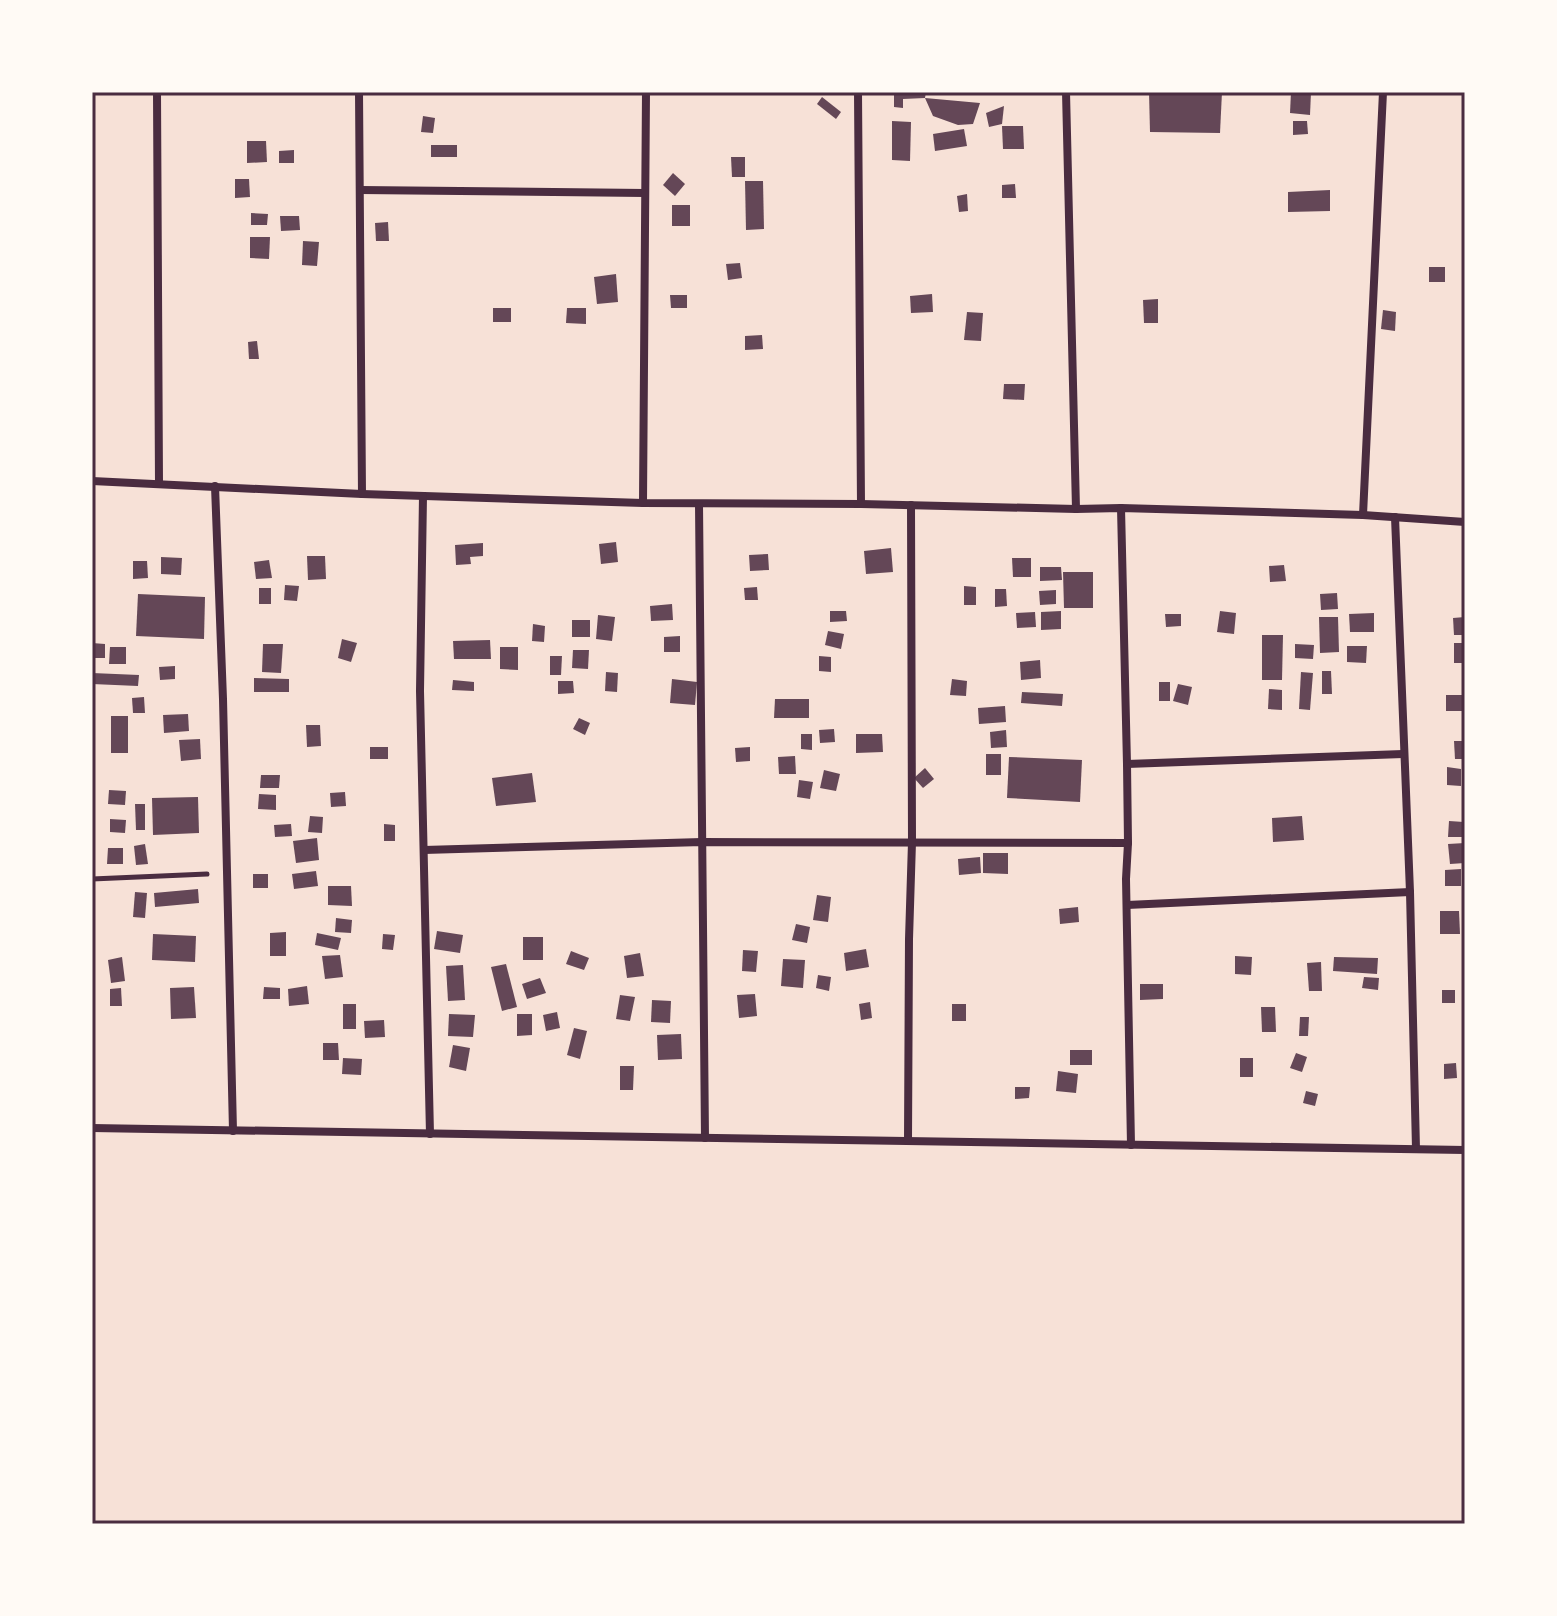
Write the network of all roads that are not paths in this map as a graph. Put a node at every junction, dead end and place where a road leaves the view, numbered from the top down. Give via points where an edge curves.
1 (157, 92) edge
2 (359, 92) edge
3 (646, 92) edge
4 (858, 92) edge
5 (1066, 92) edge
6 (1383, 92) edge
7 (360, 190) junction
8 (645, 193) junction
9 (92, 481) edge
10 (159, 484) junction
11 (215, 486) junction
12 (362, 494) junction
13 (423, 496) junction
14 (643, 503) junction
15 (699, 504) junction
16 (861, 504) junction
17 (911, 505) junction
18 (1121, 508) junction
19 (1076, 509) junction
20 (1363, 515) junction
21 (1395, 517) junction
22 (1465, 522) edge
23 (1403, 754) junction
24 (1127, 764) junction
25 (702, 842) junction
26 (912, 842) junction
27 (1128, 843) junction
28 (424, 850) junction
29 (1410, 892) junction
30 (1127, 905) junction
31 (92, 1128) edge
32 (233, 1131) junction
33 (430, 1134) junction
34 (705, 1138) junction
35 (908, 1141) junction
36 (1131, 1145) junction
37 (1416, 1149) junction
38 (1465, 1150) edge

1 - 10 street
2 - 7 street
3 - 8 street
4 - 16 street
5 - 19 street
6 - 20 street
7 - 8 street
7 - 12 street
8 - 14 street
9 - 10 street
10 - 11 street
11 - 12 street
11 - 32 street
12 - 13 street
13 - 14 street
13 - 28 street
14 - 15 street
15 - 16 street
15 - 25 street
16 - 17 street
17 - 19 street
17 - 26 street
18 - 19 street
18 - 20 street
18 - 24 street
20 - 21 street
21 - 22 street
21 - 23 street
23 - 24 street
23 - 29 street
24 - 27 street
25 - 26 street
25 - 28 street
25 - 34 street
26 - 27 street
26 - 35 street
27 - 30 street
28 - 33 street
29 - 30 street
29 - 37 street
30 - 36 street
31 - 32 street
32 - 33 street
33 - 34 street
34 - 35 street
35 - 36 street
36 - 37 street
37 - 38 street

